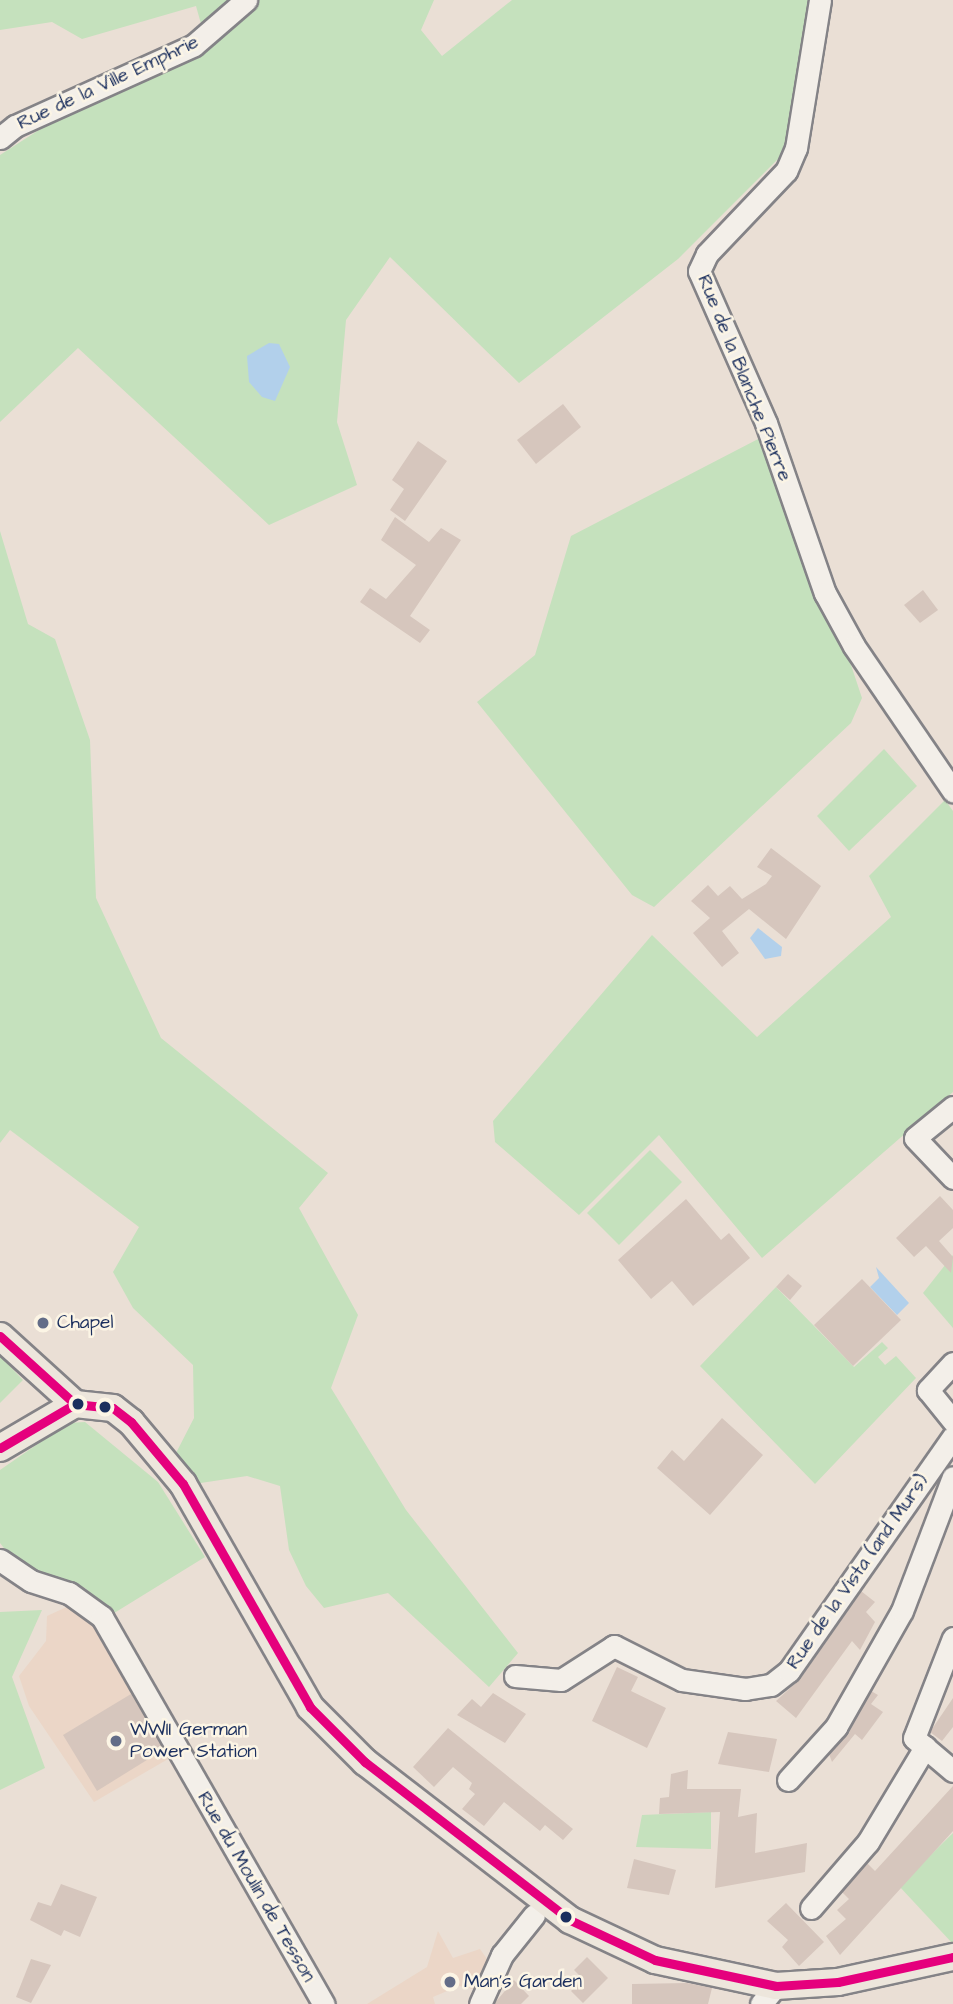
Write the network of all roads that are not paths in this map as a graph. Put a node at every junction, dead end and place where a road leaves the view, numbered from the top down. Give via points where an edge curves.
1 (246, 0) edge
2 (820, 0) edge
3 (0, 138) edge
4 (953, 791) edge
5 (953, 1107) edge
6 (953, 1178) edge
7 (0, 1336) edge
8 (953, 1363) edge
9 (75, 1404) junction
10 (953, 1421) edge
11 (953, 1437) edge
12 (0, 1448) edge
13 (953, 1477) edge
14 (0, 1560) edge
15 (953, 1638) edge
16 (515, 1676) dead end
17 (925, 1747) junction
18 (953, 1771) edge
19 (788, 1780) dead end
20 (811, 1908) dead end
21 (534, 1915) dead end
22 (953, 1956) edge
23 (769, 1995) edge
24 (324, 2004) edge
25 (481, 2004) edge

1 - 3 street, Rue de la Ville Emphrie via 194,45 15,126
2 - 4 street, Rue de la Blanche Pierre via 796,148 786,171 707,254 698,271 766,423 825,593
5 - 6 street via 915,1138
7 - 9 main road
8 - 10 street via 928,1390
9 - 12 main road
9 - 23 main road via 113,1408 170,1465 310,1707 365,1762 570,1920 655,1960
11 - 16 street, Rue de la Vista (and Murs) via 789,1671 771,1685 745,1689 682,1680 614,1647 561,1680
13 - 19 street via 902,1611 836,1727
14 - 24 street, Rue du Moulin de Tesson via 31,1581 69,1593 102,1617
15 - 17 street via 915,1729 914,1738
17 - 18 street
17 - 20 street via 868,1842
21 - 25 street via 502,1955
22 - 23 main road

